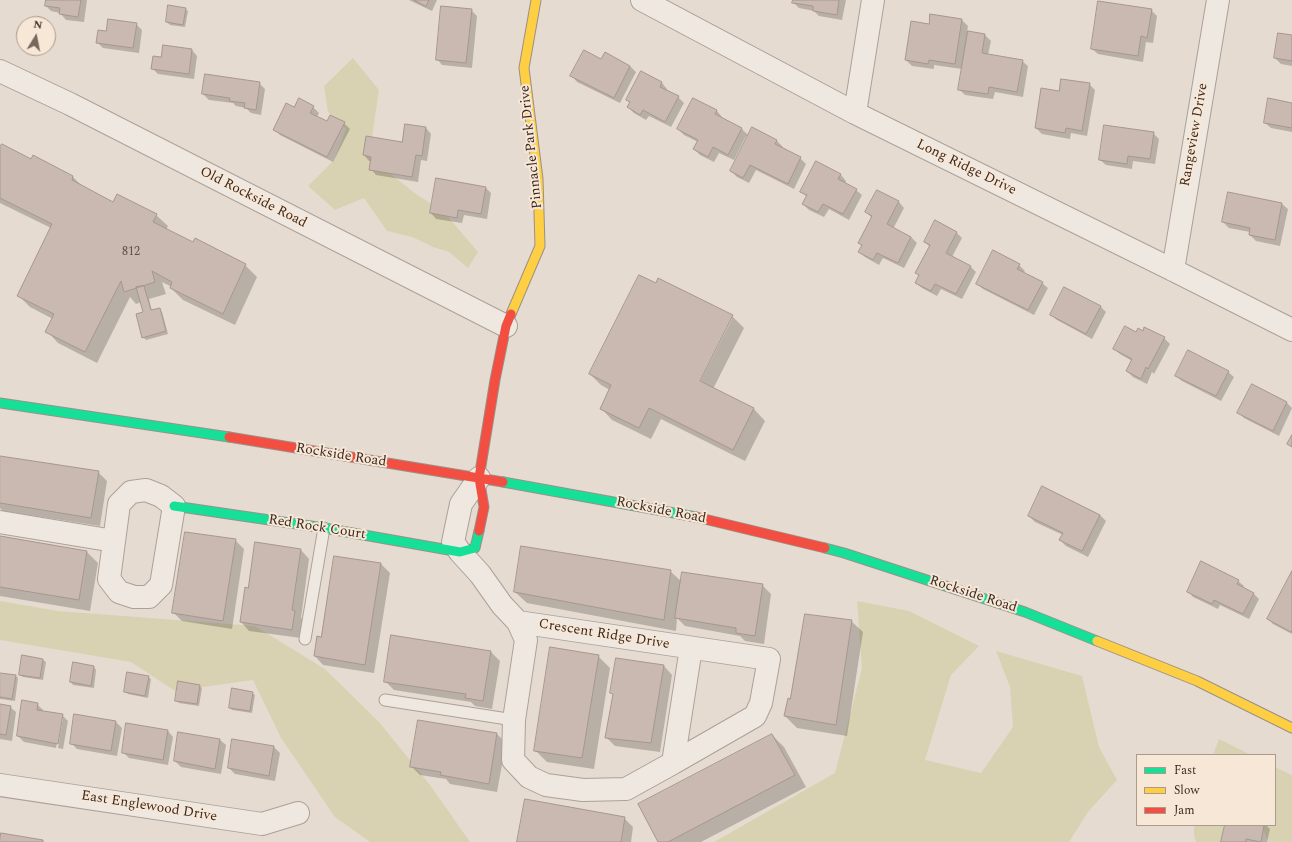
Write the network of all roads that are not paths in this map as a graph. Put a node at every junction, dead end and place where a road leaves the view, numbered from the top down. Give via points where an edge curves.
1 (536, 0) edge
2 (642, 0) edge
3 (873, 0) edge
4 (1218, 0) edge
5 (0, 71) edge
6 (855, 113) junction
7 (1173, 270) junction
8 (506, 326) junction
9 (1292, 330) edge
10 (0, 403) edge
11 (479, 478) junction
12 (174, 506) junction
13 (0, 522) edge
14 (324, 528) junction
15 (114, 541) junction
16 (460, 552) junction
17 (518, 622) junction
18 (305, 639) dead end
19 (690, 648) junction
20 (385, 700) dead end
21 (514, 720) junction
22 (1292, 728) edge
23 (672, 763) junction
24 (0, 785) edge
25 (298, 813) dead end

1 - 8 main road, Pinnacle Park Drive via 524,68 538,179 540,246
2 - 6 street, Long Ridge Drive
3 - 6 street
4 - 7 street, Rangeview Drive
5 - 8 street, Old Rockside Road via 64,101
6 - 7 street, Long Ridge Drive
7 - 9 street, Long Ridge Drive
8 - 11 main road, Pinnacle Park Drive
10 - 11 main road, Rockside Road
11 - 16 street, Crescent Ridge Drive via 461,504 453,542
11 - 22 main road, Rockside Road via 699,518 844,554 1025,612 1197,681
12 - 14 main road, Red Rock Court
12 - 15 street via 161,496 146,490 131,492 120,504
12 - 15 street via 161,585 149,597 134,597 119,592 108,579
13 - 15 street
14 - 16 main road, Red Rock Court
14 - 18 lane
16 - 17 street, Crescent Ridge Drive via 480,574 502,606
17 - 19 street, Crescent Ridge Drive
17 - 21 street, Crescent Ridge Drive via 526,640
19 - 23 street
19 - 23 street, Crescent Ridge Drive via 769,659 761,703 755,716
20 - 21 lane
21 - 23 street, Crescent Ridge Drive via 513,760 529,777 546,785 584,790 626,789
24 - 25 street, East Englewood Drive via 262,824

